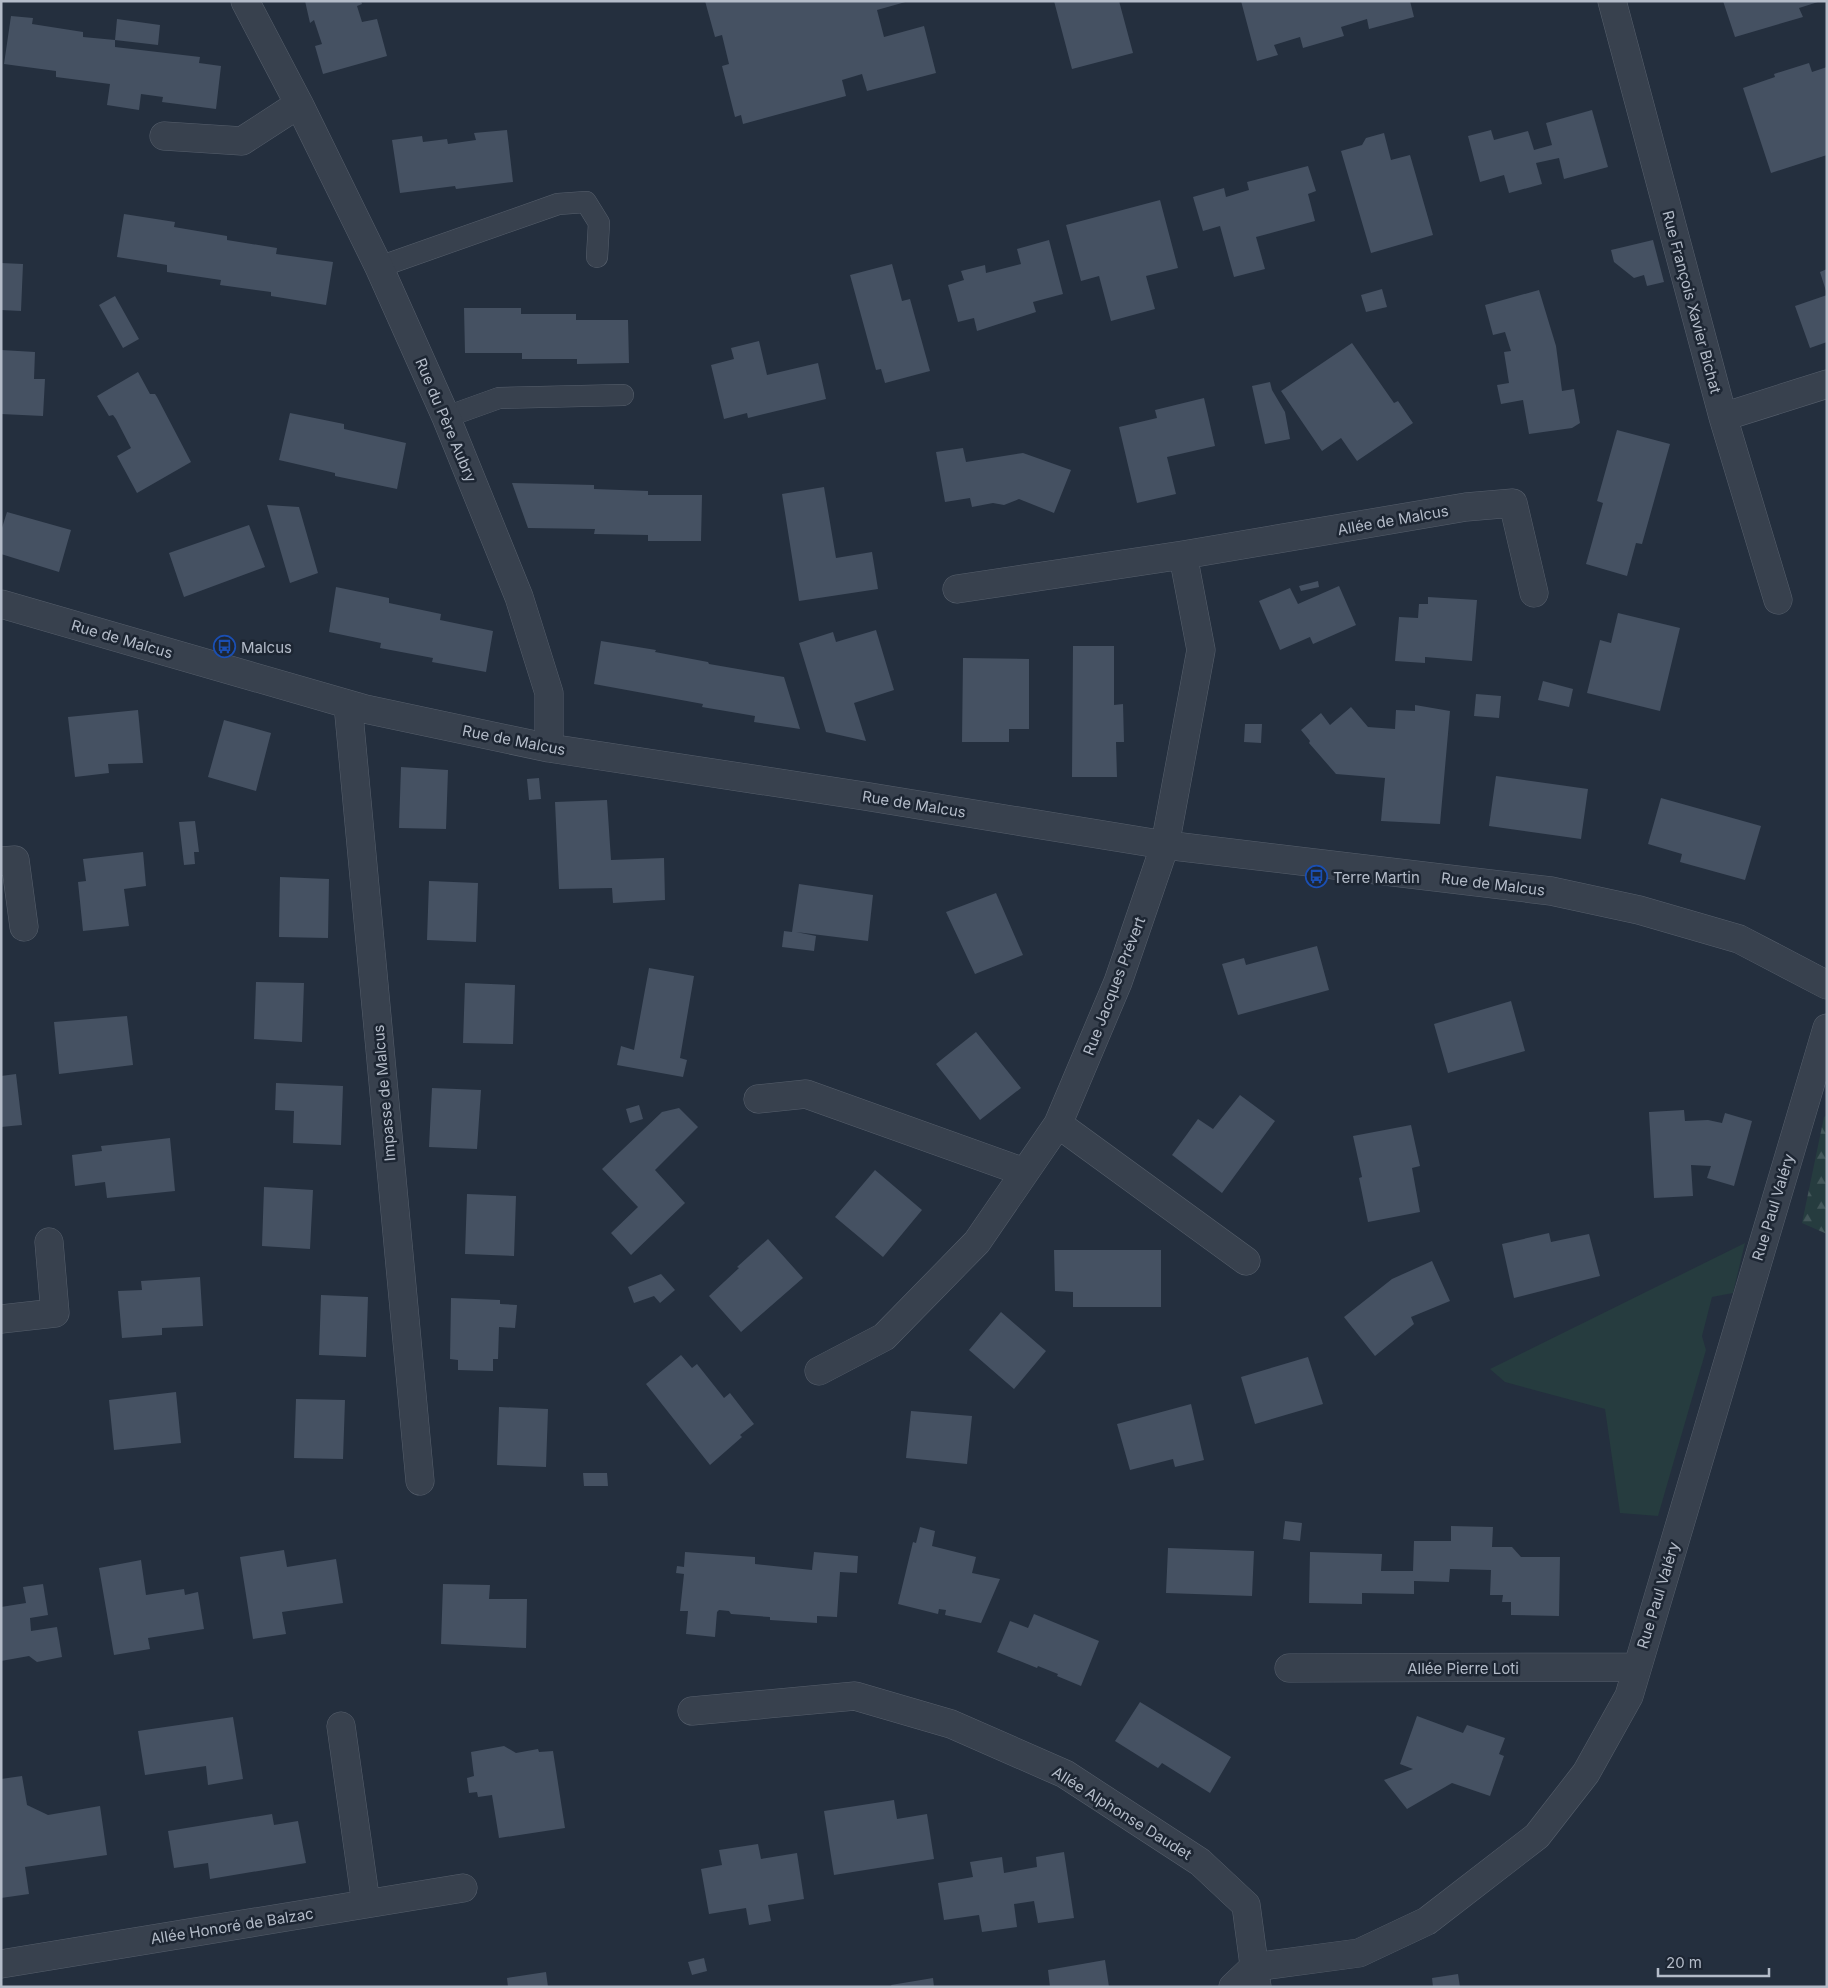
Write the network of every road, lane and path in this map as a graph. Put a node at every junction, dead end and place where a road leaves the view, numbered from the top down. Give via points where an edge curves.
1 (245, 1) edge
2 (1612, 1) edge
3 (300, 104) junction
4 (164, 136) dead end
5 (597, 256) dead end
6 (379, 267) junction
7 (1827, 384) edge
8 (623, 395) dead end
9 (446, 417) junction
10 (1723, 417) junction
11 (1183, 555) junction
12 (957, 590) dead end
13 (1534, 594) dead end
14 (1778, 600) dead end
15 (1, 604) edge
16 (348, 704) junction
17 (549, 748) junction
18 (1165, 845) junction
19 (1, 861) edge
20 (24, 927) dead end
21 (1827, 985) edge
22 (1827, 1028) edge
23 (758, 1099) dead end
24 (1058, 1124) junction
25 (1024, 1172) junction
26 (49, 1242) dead end
27 (1246, 1261) dead end
28 (1, 1319) edge
29 (819, 1371) dead end
30 (420, 1481) dead end
31 (1636, 1667) junction
32 (1289, 1668) dead end
33 (692, 1711) dead end
34 (341, 1726) dead end
35 (463, 1888) dead end
36 (366, 1904) junction
37 (1, 1964) edge
38 (1256, 1977) edge
39 (1232, 1987) edge

1 - 3 street, Rue du Père Aubry
2 - 10 street, Rue François Xavier Bichat
3 - 4 street via 242,141
3 - 6 street, Rue du Père Aubry
5 - 6 lane via 599,223 586,202 558,204
6 - 9 street, Rue du Père Aubry
7 - 10 street
8 - 9 lane via 499,398
9 - 17 street, Rue du Père Aubry via 519,596 549,693
10 - 14 street, Rue François Xavier Bichat
11 - 12 street, Allée de Malcus
11 - 13 street, Allée de Malcus via 1466,507 1513,503
11 - 18 street via 1201,650
15 - 16 street, Rue de Malcus
16 - 17 street, Rue de Malcus
16 - 30 street, Impasse de Malcus
17 - 18 street, Rue de Malcus
18 - 21 street, Rue de Malcus via 1551,891 1639,910 1740,940
18 - 24 street, Rue Jacques Prévert via 1118,982
19 - 20 street via 15,860
22 - 31 street, Rue Paul Valéry
23 - 25 street via 806,1094
24 - 25 street, Rue Jacques Prévert
24 - 27 street
25 - 29 street, Rue Jacques Prévert via 977,1242 884,1337
26 - 28 street via 55,1312
31 - 32 street, Allée Pierre Loti
31 - 38 street, Rue Paul Valéry via 1629,1696 1586,1773 1537,1836 1427,1921 1359,1953
33 - 38 street, Allée Alphonse Daudet via 855,1696 951,1724 1065,1774 1200,1862 1246,1905
34 - 36 street
35 - 36 street, Allée Honoré de Balzac
36 - 37 street, Allée Honoré de Balzac
38 - 39 street

